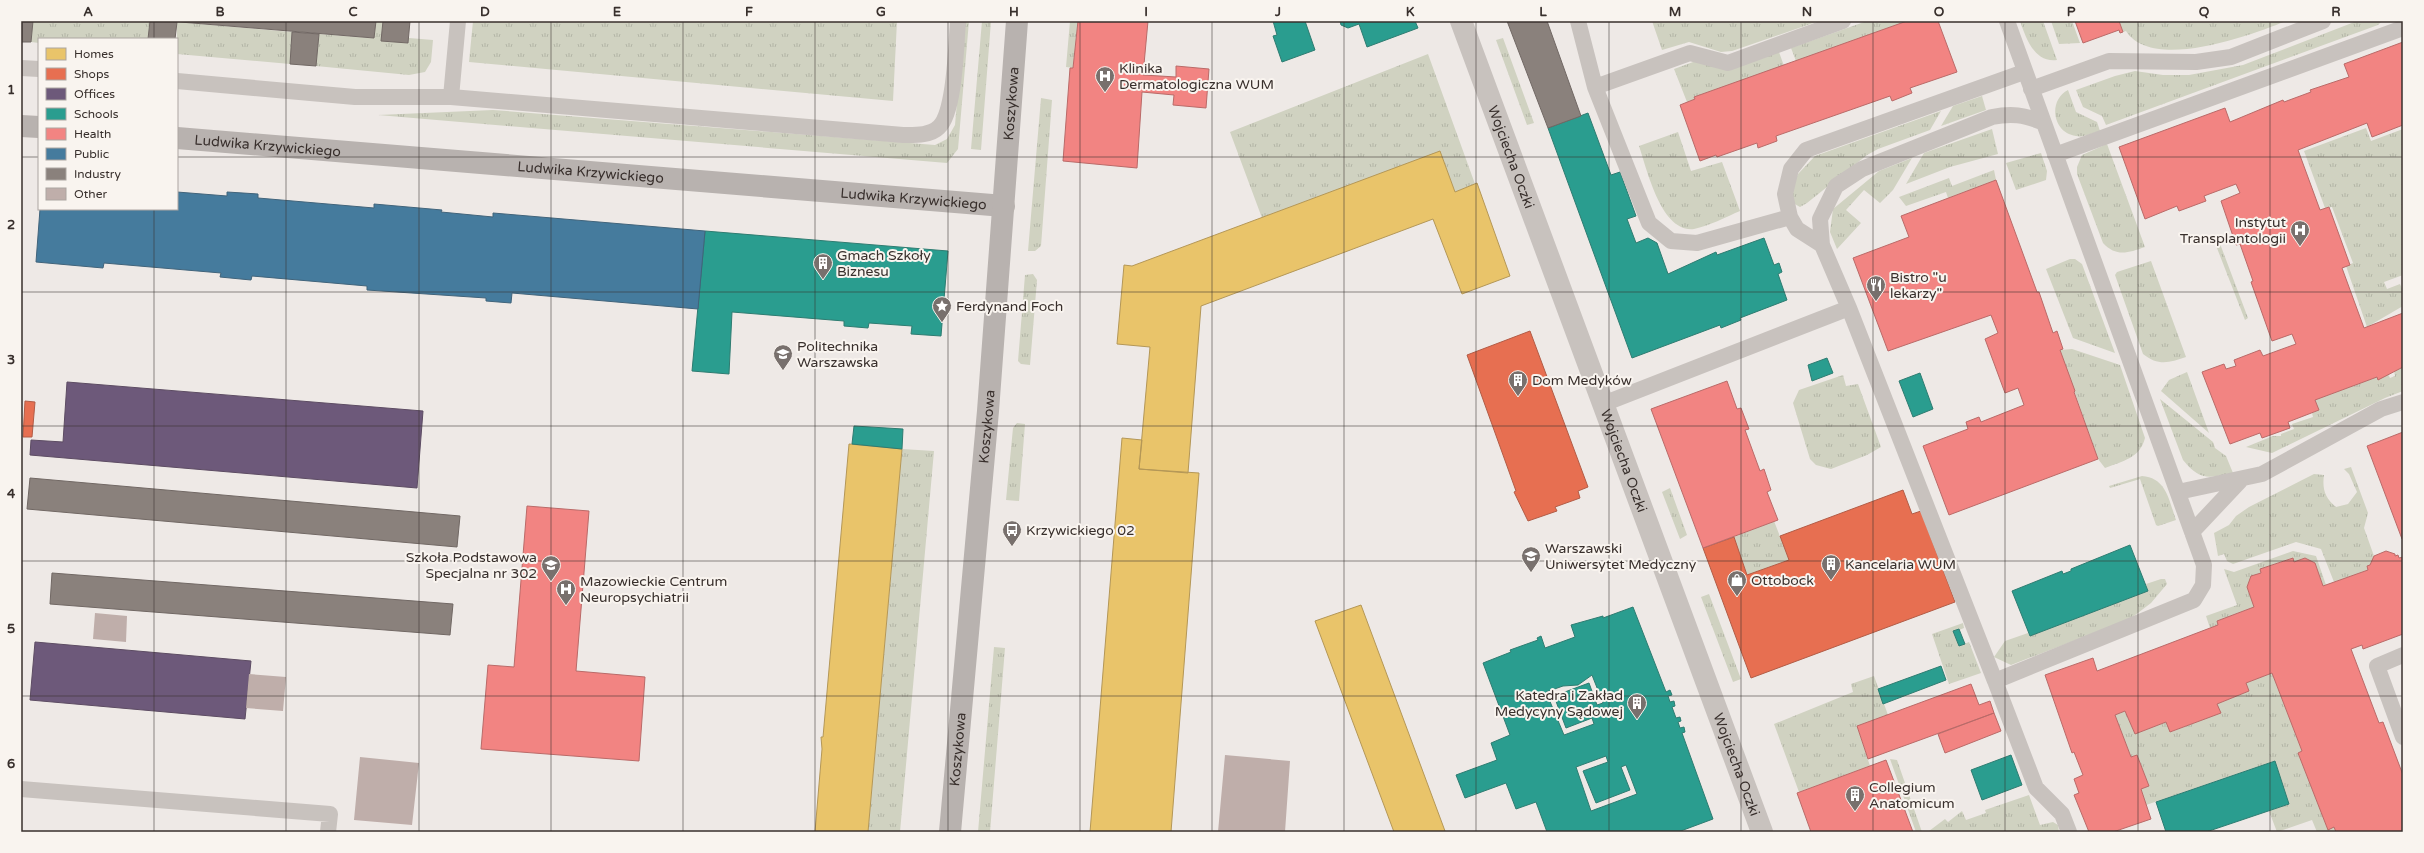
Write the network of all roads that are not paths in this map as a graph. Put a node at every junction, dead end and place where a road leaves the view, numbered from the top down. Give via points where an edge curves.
1 (458, 21) edge
2 (958, 21) edge
3 (1017, 21) edge
4 (1461, 21) edge
5 (1578, 21) edge
6 (1844, 21) edge
7 (2006, 21) edge
8 (2323, 21) edge
9 (2403, 28) edge
10 (21, 68) edge
11 (38, 69) edge
12 (2024, 72) junction
13 (178, 81) edge
14 (1595, 87) junction
15 (2031, 89) junction
16 (451, 97) junction
17 (2042, 122) junction
18 (21, 126) edge
19 (38, 127) edge
20 (178, 138) edge
21 (2055, 156) junction
22 (1004, 206) junction
23 (1790, 216) junction
24 (1822, 245) junction
25 (1848, 308) junction
26 (2403, 402) edge
27 (1603, 404) junction
28 (2240, 481) junction
29 (2178, 492) junction
30 (2192, 532) junction
31 (2403, 656) edge
32 (1995, 681) junction
33 (2403, 737) edge
34 (21, 790) edge
35 (328, 832) edge
36 (950, 832) edge
37 (1762, 832) edge
38 (2069, 832) edge

1 - 16 lane
2 - 16 lane via 951,95 946,113 938,128 918,135
3 - 22 street, Koszykowa
4 - 27 street, Wojciecha Oczki
5 - 14 lane
6 - 14 lane via 1728,63 1690,53
7 - 12 lane
8 - 15 lane via 2231,56 2196,62 2108,60
9 - 21 lane
10 - 11 lane
12 - 15 lane
12 - 23 lane via 1806,150 1791,168 1785,194
13 - 16 lane via 355,97
14 - 23 lane via 1649,223 1671,241 1697,243
15 - 17 lane
17 - 21 lane
17 - 24 lane via 2022,114 1992,117 1862,169 1836,186 1820,218
18 - 19 street
20 - 22 street, Ludwika Krzywickiego
21 - 29 lane
22 - 36 street, Koszykowa
23 - 24 lane via 1797,229
24 - 25 lane
25 - 27 lane
25 - 32 lane
26 - 28 lane via 2381,409 2262,474
27 - 37 street, Wojciecha Oczki
28 - 29 lane
28 - 30 lane
29 - 30 lane
30 - 32 lane via 2204,565 2203,585 2194,600
31 - 33 lane via 2377,666
32 - 38 lane via 2036,788 2062,814
34 - 35 lane via 330,814

